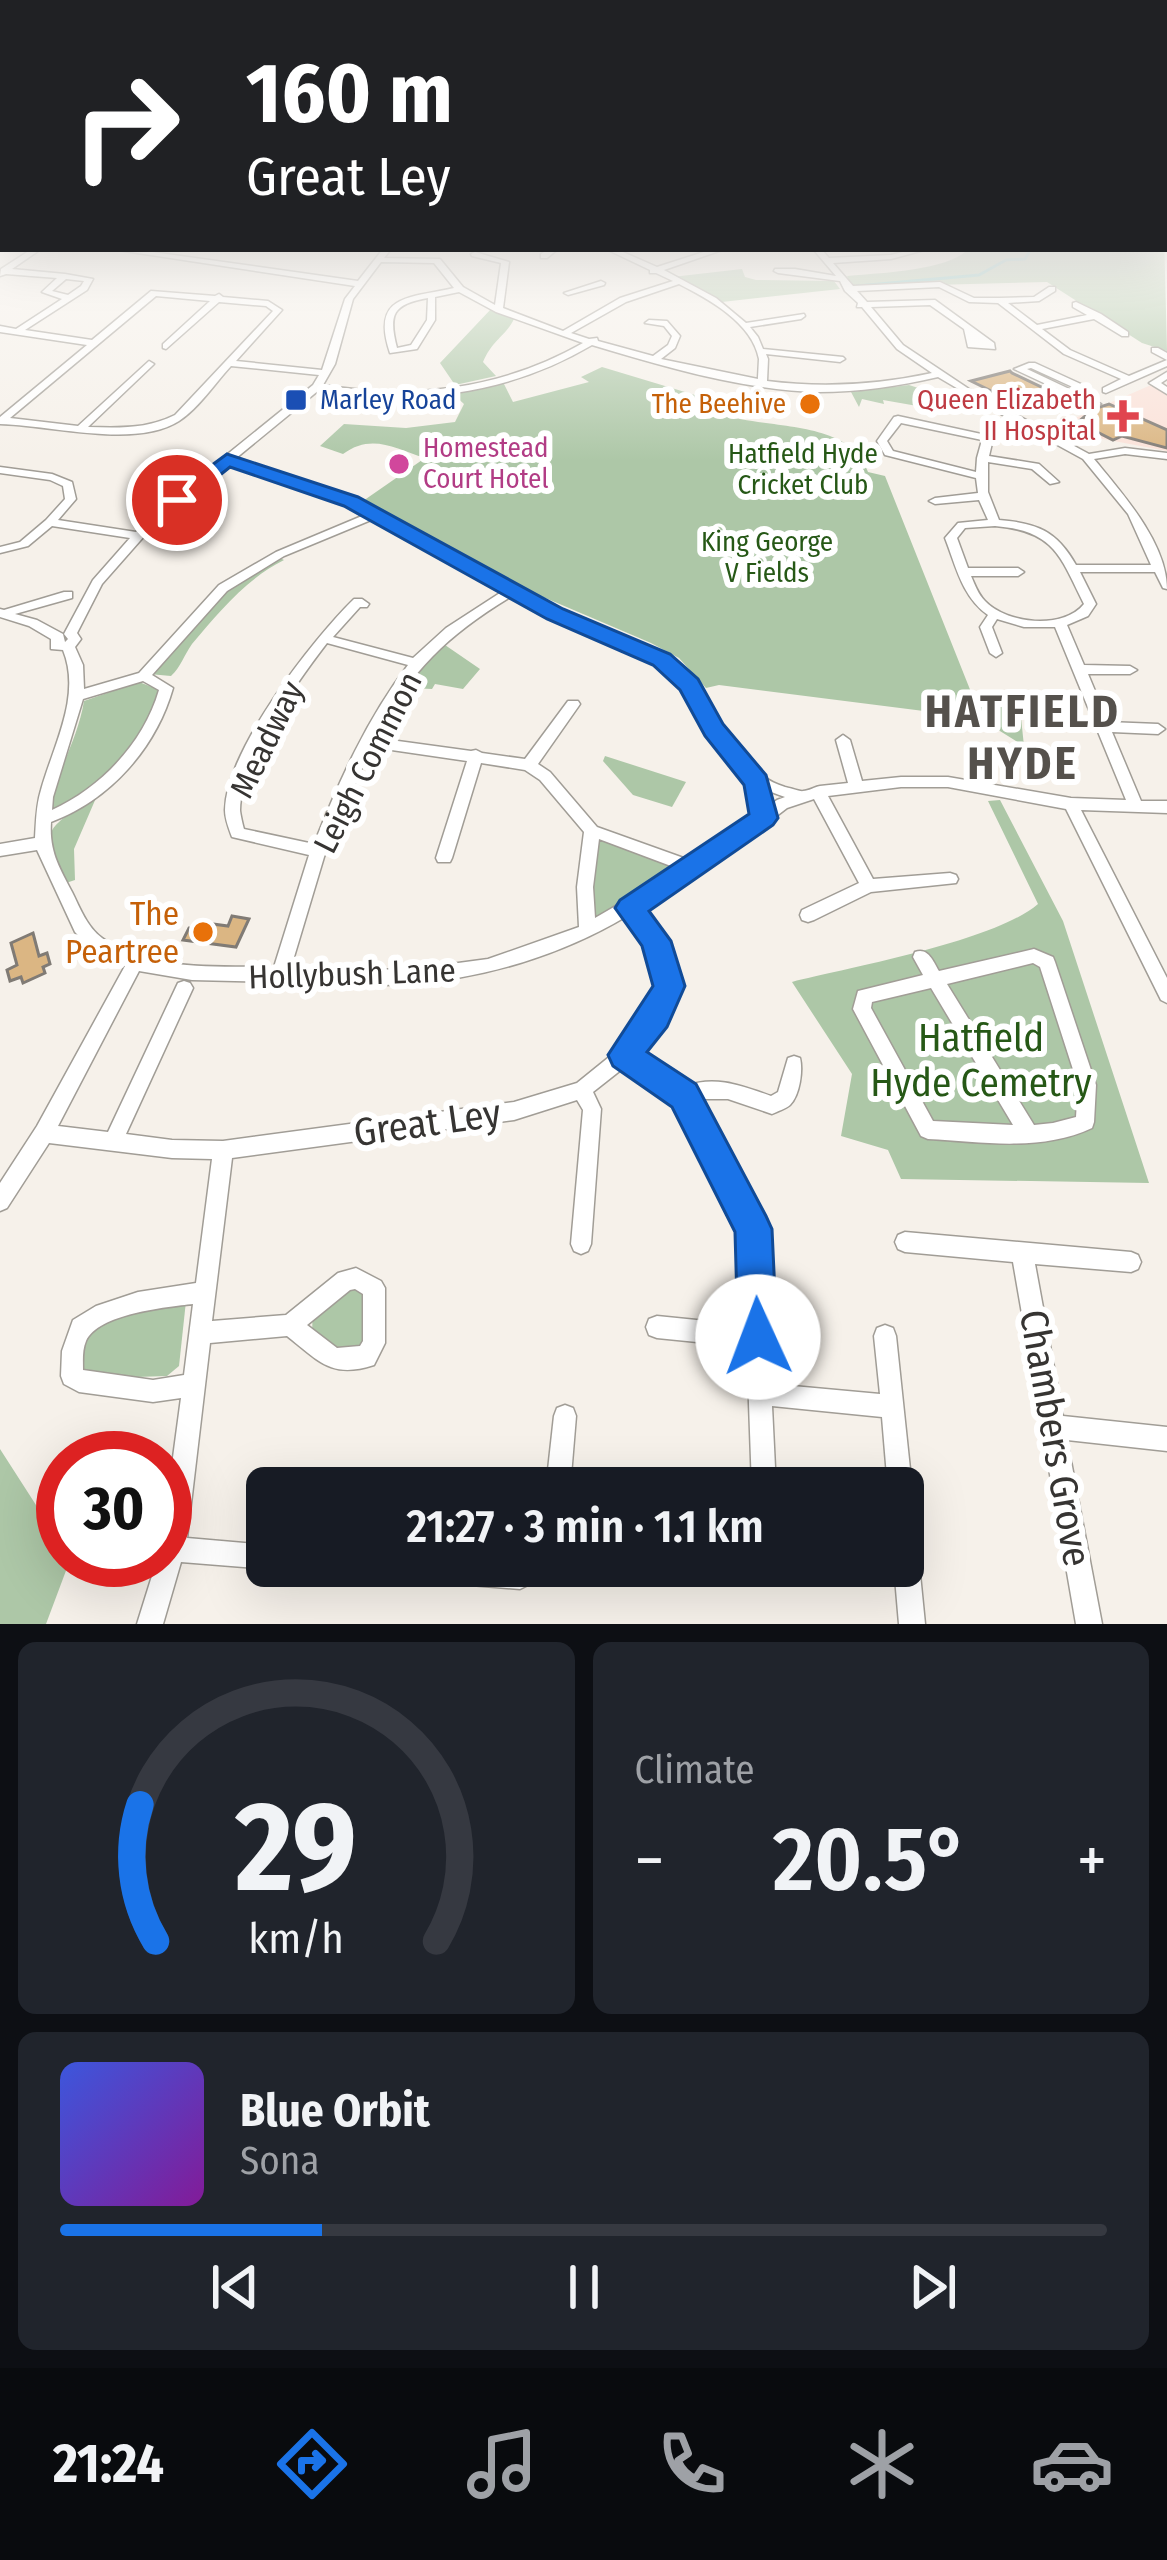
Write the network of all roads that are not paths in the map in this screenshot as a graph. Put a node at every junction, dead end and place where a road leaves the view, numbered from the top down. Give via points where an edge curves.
1 (51, 310) edge
2 (132, 310) edge
3 (205, 310) edge
4 (278, 310) edge
5 (344, 310) edge
6 (393, 310) edge
7 (431, 310) edge
8 (499, 310) edge
9 (606, 310) edge
10 (722, 310) edge
11 (794, 310) edge
12 (865, 310) edge
13 (941, 310) edge
14 (1011, 310) edge
15 (1087, 310) edge
16 (1098, 316) junction
17 (649, 323) dead end
18 (1066, 323) junction
19 (748, 325) junction
20 (968, 328) dead end
21 (1034, 328) junction
22 (0, 329) edge
23 (567, 332) junction
24 (1079, 332) dead end
25 (15, 333) junction
26 (1125, 334) dead end
27 (594, 340) junction
28 (92, 343) junction
29 (166, 346) dead end
30 (1064, 349) junction
31 (1155, 350) dead end
32 (765, 351) junction
33 (656, 358) junction
34 (841, 358) dead end
35 (1040, 358) dead end
36 (1167, 360) edge
37 (231, 363) junction
38 (148, 364) dead end
39 (326, 373) junction
40 (938, 374) junction
41 (1167, 375) edge
42 (1129, 379) junction
43 (762, 384) junction
44 (317, 386) junction
45 (1079, 387) dead end
46 (1106, 390) dead end
47 (1167, 391) edge
48 (1096, 404) dead end
49 (1018, 420) junction
50 (0, 421) edge
51 (82, 427) junction
52 (988, 438) junction
53 (1167, 456) edge
54 (1087, 457) junction
55 (982, 458) junction
56 (227, 460) junction
57 (0, 470) edge
58 (980, 476) junction
59 (205, 478) junction
60 (1054, 482) dead end
61 (147, 485) dead end
62 (982, 496) junction
63 (934, 501) dead end
64 (371, 516) junction
65 (50, 522) junction
66 (995, 523) junction
67 (137, 536) junction
68 (0, 550) edge
69 (1157, 568) junction
70 (1071, 569) junction
71 (965, 572) junction
72 (1018, 572) dead end
73 (1167, 585) edge
74 (514, 590) junction
75 (68, 596) dead end
76 (363, 604) dead end
77 (1, 613) edge
78 (994, 615) junction
79 (1060, 622) junction
80 (322, 638) junction
81 (65, 639) junction
82 (997, 653) dead end
83 (416, 663) junction
84 (1079, 669) junction
85 (1130, 670) dead end
86 (144, 676) junction
87 (77, 696) junction
88 (573, 704) dead end
89 (1104, 727) junction
90 (1158, 729) dead end
91 (843, 740) dead end
92 (370, 742) junction
93 (476, 755) junction
94 (529, 765) junction
95 (757, 782) junction
96 (856, 786) junction
97 (818, 791) junction
98 (799, 796) junction
99 (1071, 804) junction
100 (1136, 806) junction
101 (1167, 807) edge
102 (764, 818) junction
103 (44, 819) junction
104 (592, 830) junction
105 (42, 843) junction
106 (0, 850) edge
107 (319, 850) junction
108 (444, 858) dead end
109 (695, 868) junction
110 (950, 879) dead end
111 (869, 886) junction
112 (630, 908) junction
113 (808, 915) dead end
114 (587, 931) junction
115 (921, 957) dead end
116 (135, 963) junction
117 (280, 977) junction
118 (934, 980) junction
119 (184, 988) dead end
120 (1167, 995) edge
121 (625, 1055) junction
122 (794, 1064) dead end
123 (582, 1090) junction
124 (684, 1095) junction
125 (1028, 1132) junction
126 (44, 1133) junction
127 (112, 1142) junction
128 (224, 1150) junction
129 (0, 1201) edge
130 (904, 1242) dead end
131 (580, 1244) dead end
132 (1022, 1252) junction
133 (1131, 1262) dead end
134 (203, 1293) junction
135 (290, 1325) dead end
136 (657, 1327) dead end
137 (199, 1333) junction
138 (885, 1336) dead end
139 (758, 1337) junction
140 (191, 1385) junction
141 (760, 1394) junction
142 (892, 1407) junction
143 (565, 1416) dead end
144 (1056, 1427) junction
145 (186, 1431) edge
146 (1167, 1438) edge
147 (559, 1467) edge
148 (763, 1467) edge
149 (898, 1467) edge
150 (192, 1551) edge
151 (246, 1555) edge
152 (161, 1587) edge
153 (909, 1587) edge
154 (150, 1624) edge
155 (912, 1624) edge
156 (1090, 1624) edge

1 - 25 street
2 - 28 street
3 - 29 street
4 - 37 street
5 - 39 street
6 - 7 street via 390,347 398,352 414,347
8 - 23 street
9 - 23 street
10 - 19 street
11 - 19 street via 805,319
12 - 40 street
13 - 20 street
14 - 21 street
15 - 16 street
16 - 18 street
16 - 26 street
17 - 33 street via 667,324 676,336
18 - 21 street
18 - 24 street
19 - 32 street
21 - 30 street
22 - 25 street
23 - 27 street
25 - 28 street
27 - 33 street
27 - 44 street via 545,368 439,394 366,397
28 - 50 street
30 - 35 street
30 - 42 street
31 - 36 street
32 - 34 street
32 - 43 street
33 - 43 street
36 - 42 street
37 - 39 street
37 - 51 street via 163,427
38 - 51 street
39 - 44 street
40 - 43 street via 860,388
40 - 49 street
41 - 47 street via 1154,383
42 - 46 street
44 - 56 street
45 - 48 street via 1032,365 1019,369
49 - 52 street
49 - 54 street
50 - 51 street
52 - 55 street
52 - 58 street via 897,415 882,441 889,453
53 - 54 street
54 - 69 street via 1132,513
55 - 58 street
55 - 60 street via 1035,466
56 - 59 street
56 - 64 street via 337,495
57 - 65 street via 68,484 70,499
58 - 62 street
59 - 61 street via 163,465
59 - 67 street
62 - 63 street
62 - 66 street
64 - 74 street
64 - 86 street via 223,588
65 - 67 street
65 - 68 street via 24,544
66 - 70 street via 1046,531
66 - 71 street via 953,532
67 - 81 street
69 - 70 street
69 - 73 street
70 - 79 street via 1090,604 1080,620
71 - 72 street
71 - 78 street
74 - 83 street, Leigh Common
74 - 95 street via 673,669
75 - 77 street
76 - 80 street, Meadway
77 - 81 street
78 - 79 street
78 - 82 street via 986,627
79 - 84 street
80 - 83 street
80 - 107 street, Meadway via 268,720 231,817 243,836
81 - 87 street
83 - 92 street, Leigh Common
84 - 85 street
84 - 89 street
86 - 87 street
86 - 103 street via 166,688 164,701 131,753 75,807
87 - 103 street
88 - 94 street
89 - 90 street
89 - 100 street
91 - 96 street
92 - 93 street
92 - 107 street, Leigh Common
93 - 94 street
93 - 108 street
94 - 104 street
95 - 98 street
95 - 102 street
96 - 97 street, Hollybush Lane
96 - 99 street, Hollybush Lane via 948,782
97 - 98 street, Hollybush Lane
97 - 111 street
98 - 102 street, Hollybush Lane
99 - 100 street, Hollybush Lane
99 - 120 street
100 - 101 street, Hollybush Lane
102 - 109 street, Hollybush Lane
103 - 105 street
104 - 109 street
104 - 114 street
105 - 106 street
105 - 116 street via 88,935
107 - 117 street, Leigh Common
109 - 112 street, Hollybush Lane
110 - 111 street
111 - 113 street
112 - 114 street, Hollybush Lane
112 - 121 street, Great Ley via 656,941 669,986
114 - 117 street, Hollybush Lane via 451,973
115 - 118 street
116 - 117 street, Hollybush Lane
116 - 126 street
118 - 125 street
118 - 125 street via 864,996 862,1009 928,1130
118 - 125 street via 1034,956 1047,962 1089,1108 1075,1129
119 - 127 street
121 - 123 street, Great Ley
121 - 124 street
122 - 124 street via 786,1097 772,1105 702,1086
123 - 128 street, Great Ley via 514,1111
123 - 131 street via 592,1109
124 - 139 street via 753,1229
126 - 127 street, Great Ley
126 - 129 street
127 - 128 street, Great Ley
128 - 134 street
130 - 132 street
132 - 133 street
132 - 144 street, Chambers Grove
134 - 137 street
134 - 140 street via 157,1297 93,1319 77,1333 71,1364 79,1382 153,1391
135 - 137 street
136 - 139 street
137 - 140 street
138 - 142 street
139 - 141 street
140 - 145 street
141 - 142 street
141 - 148 street
142 - 149 street
143 - 147 street
144 - 146 street
144 - 156 street, Chambers Grove
150 - 151 street
152 - 154 street
153 - 155 street

